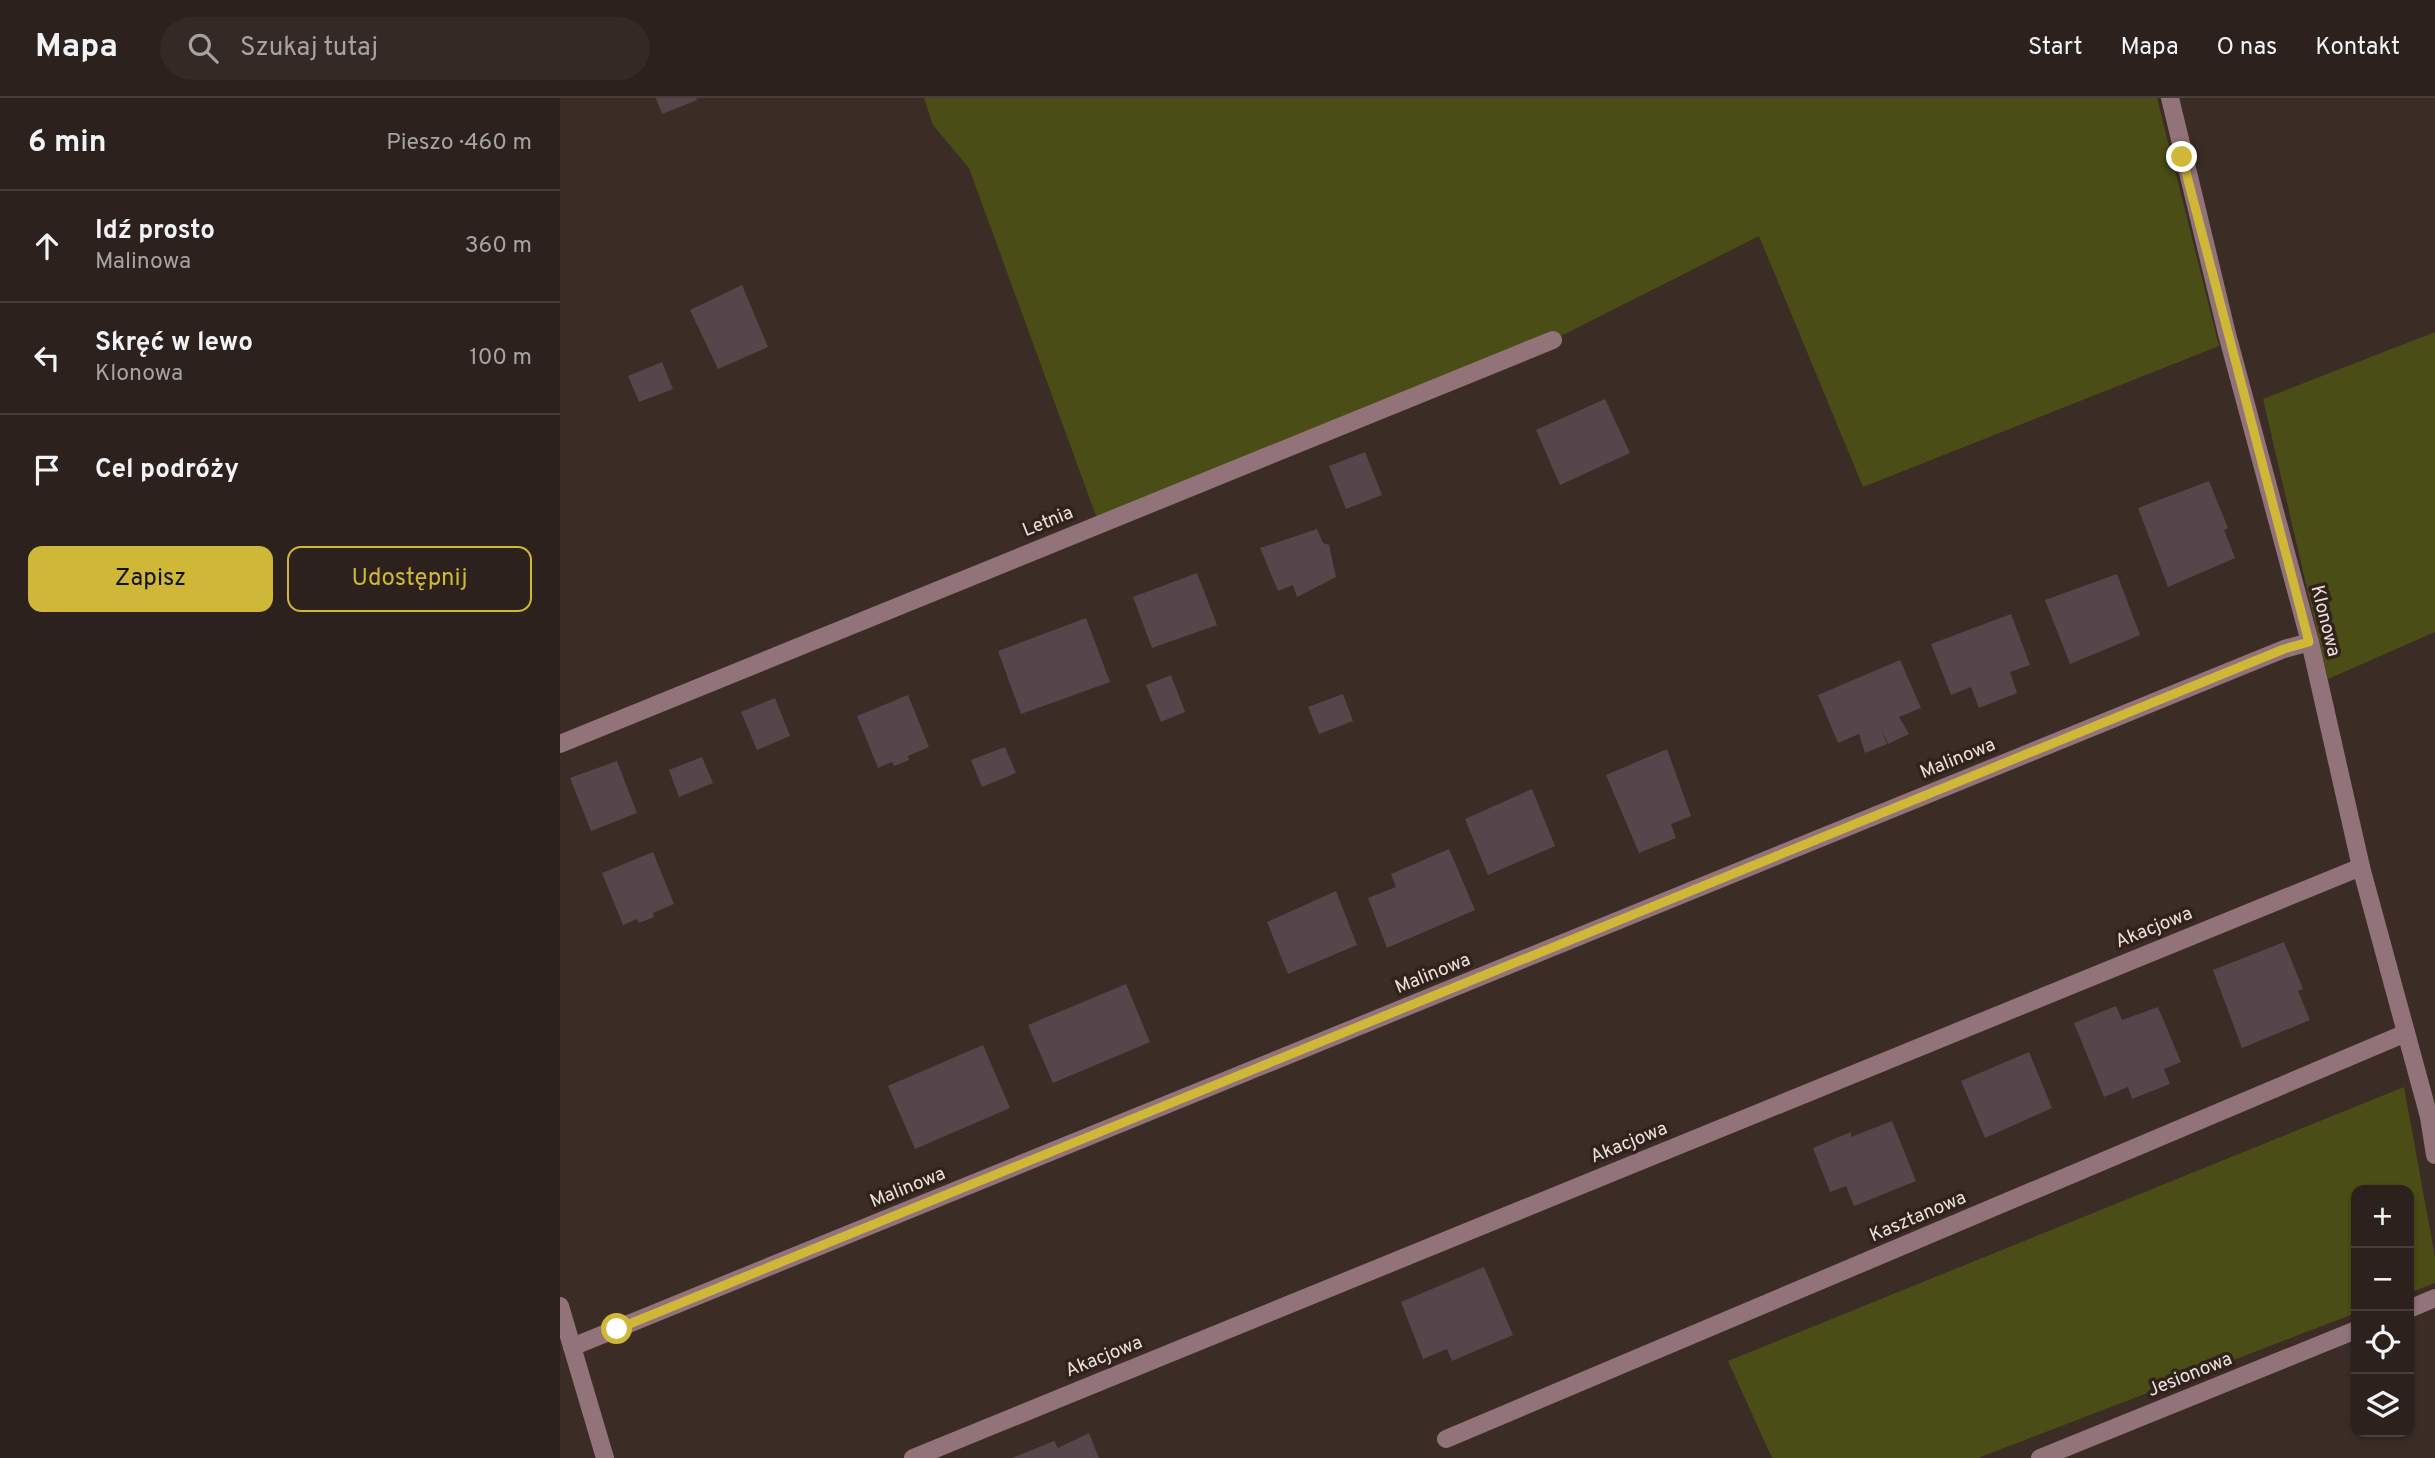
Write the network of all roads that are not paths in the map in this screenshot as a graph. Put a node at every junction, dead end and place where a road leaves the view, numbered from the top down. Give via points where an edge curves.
1 (2169, 98) edge
2 (1553, 340) dead end
3 (2309, 642) junction
4 (560, 744) edge
5 (2361, 867) junction
6 (2406, 1033) junction
7 (2435, 1155) edge
8 (2435, 1298) edge
9 (560, 1306) edge
10 (2414, 1307) edge
11 (2351, 1332) edge
12 (572, 1347) junction
13 (1446, 1439) dead end
14 (605, 1458) edge
15 (913, 1458) edge
16 (2040, 1458) edge

1 - 3 street, Klonowa
2 - 4 street, Letnia
3 - 5 street, Klonowa
3 - 12 street, Malinowa
5 - 6 street, Klonowa
5 - 15 street, Akacjowa
6 - 7 street, Klonowa
6 - 13 street, Kasztanowa
8 - 10 street
9 - 12 street
11 - 16 street, Jesionowa
12 - 14 street

